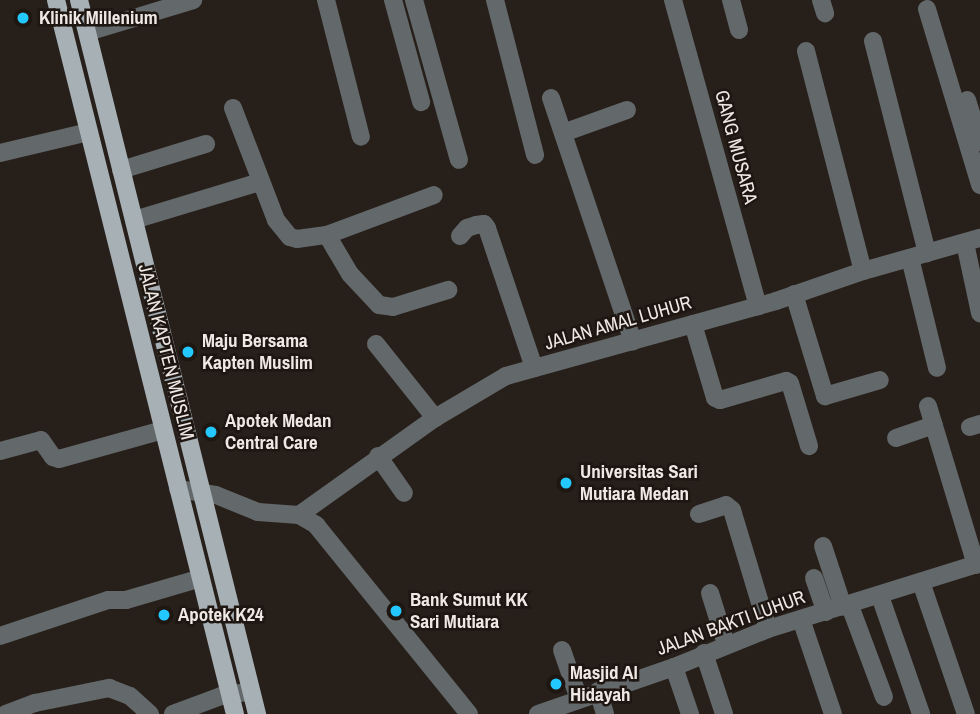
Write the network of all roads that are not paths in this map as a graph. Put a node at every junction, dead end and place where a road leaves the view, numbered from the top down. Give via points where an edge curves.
1 (56, 0) edge
2 (79, 0) edge
3 (193, 0) edge
4 (326, 0) edge
5 (393, 0) edge
6 (414, 0) edge
7 (495, 0) edge
8 (674, 0) edge
9 (731, 0) edge
10 (931, 4) edge
11 (739, 30) dead end
12 (88, 32) junction
13 (873, 41) dead end
14 (806, 51) dead end
15 (551, 98) dead end
16 (421, 102) dead end
17 (233, 108) dead end
18 (626, 110) dead end
19 (560, 125) junction
20 (528, 126) junction
21 (89, 132) junction
22 (361, 137) dead end
23 (980, 142) edge
24 (206, 144) dead end
25 (0, 153) edge
26 (535, 155) dead end
27 (458, 160) dead end
28 (121, 170) junction
29 (260, 182) junction
30 (980, 185) edge
31 (434, 195) dead end
32 (134, 220) junction
33 (327, 235) junction
34 (460, 236) dead end
35 (972, 240) edge
36 (918, 256) junction
37 (863, 271) junction
38 (449, 290) dead end
39 (794, 294) junction
40 (758, 306) junction
41 (980, 313) edge
42 (693, 324) junction
43 (633, 342) junction
44 (376, 344) dead end
45 (534, 368) junction
46 (937, 368) dead end
47 (880, 380) dead end
48 (928, 406) dead end
49 (435, 418) junction
50 (934, 425) junction
51 (163, 430) junction
52 (896, 438) dead end
53 (809, 446) dead end
54 (0, 451) edge
55 (378, 456) junction
56 (178, 489) junction
57 (199, 492) junction
58 (404, 493) dead end
59 (699, 514) dead end
60 (299, 516) junction
61 (823, 546) dead end
62 (978, 564) edge
63 (201, 578) junction
64 (814, 578) dead end
65 (921, 582) junction
66 (710, 593) dead end
67 (880, 596) junction
68 (840, 608) junction
69 (801, 619) junction
70 (768, 629) junction
71 (35, 632) junction
72 (0, 636) edge
73 (726, 644) junction
74 (0, 649) edge
75 (562, 650) dead end
76 (704, 653) junction
77 (674, 667) junction
78 (251, 691) junction
79 (598, 691) junction
80 (231, 694) junction
81 (884, 697) dead end
82 (579, 699) junction
83 (546, 712) edge
84 (6, 714) edge
85 (150, 714) edge
86 (173, 714) edge
87 (235, 714) edge
88 (257, 714) edge
89 (469, 714) edge
90 (605, 714) edge
91 (690, 714) edge
92 (724, 714) edge
93 (833, 714) edge
94 (921, 714) edge
95 (966, 714) edge

1 - 21 main road, JALAN KAPTEN MUSLIM
2 - 12 main road, JALAN KAPTEN MUSLIM
3 - 12 street
4 - 22 street
5 - 16 street
6 - 27 street
7 - 20 street
8 - 40 street, GANG MUSARA
9 - 11 street
10 - 23 street
10 - 30 street
12 - 28 main road, JALAN KAPTEN MUSLIM
13 - 36 street
14 - 37 street
15 - 19 street
17 - 29 street
18 - 19 street
19 - 20 street
19 - 43 street
20 - 26 street
21 - 25 street
21 - 51 main road, JALAN KAPTEN MUSLIM
24 - 28 street
28 - 32 main road, JALAN KAPTEN MUSLIM
29 - 32 street
29 - 33 street via 283,232 298,239
31 - 33 street
32 - 57 main road, JALAN KAPTEN MUSLIM
33 - 38 street via 350,274 379,305 403,305
34 - 45 street via 476,225 487,228
35 - 36 street, JALAN AMAL LUHUR
35 - 41 street
36 - 37 street, JALAN AMAL LUHUR
36 - 46 street
37 - 39 street, JALAN AMAL LUHUR
39 - 40 street, JALAN AMAL LUHUR
39 - 47 street via 825,396
40 - 42 street, JALAN AMAL LUHUR
42 - 43 street, JALAN AMAL LUHUR
42 - 53 street via 715,398 790,383
43 - 45 street, JALAN AMAL LUHUR
44 - 49 street
45 - 49 street, JALAN AMAL LUHUR via 487,386
48 - 50 street
49 - 55 street, JALAN AMAL LUHUR
50 - 52 street
50 - 62 street
51 - 54 street via 59,459 41,440
51 - 56 main road, JALAN KAPTEN MUSLIM
55 - 58 street
55 - 60 street, JALAN AMAL LUHUR
56 - 57 street
56 - 63 main road, JALAN KAPTEN MUSLIM
57 - 60 street via 258,512
57 - 78 main road, JALAN KAPTEN MUSLIM
59 - 70 street via 726,505 732,510
60 - 89 street via 316,525 329,540
61 - 68 street
62 - 65 street, JALAN BAKTI LUHUR
63 - 71 street via 126,600 108,600
63 - 80 main road, JALAN KAPTEN MUSLIM
64 - 68 street
65 - 67 street, JALAN BAKTI LUHUR
65 - 95 street
66 - 73 street
67 - 68 street, JALAN BAKTI LUHUR
67 - 94 street
68 - 69 street, JALAN BAKTI LUHUR
68 - 81 street
69 - 70 street, JALAN BAKTI LUHUR
69 - 93 street
70 - 73 street, JALAN BAKTI LUHUR
71 - 72 street
71 - 74 street
73 - 76 street, JALAN BAKTI LUHUR
75 - 82 street
76 - 77 street, JALAN BAKTI LUHUR
76 - 92 street
77 - 79 street, JALAN BAKTI LUHUR
77 - 91 street
78 - 80 street
78 - 88 main road, JALAN KAPTEN MUSLIM
79 - 82 street, JALAN BAKTI LUHUR
79 - 90 street
80 - 86 street
80 - 87 main road, JALAN KAPTEN MUSLIM
82 - 83 street, JALAN BAKTI LUHUR
84 - 85 street via 35,703 109,688 130,696

